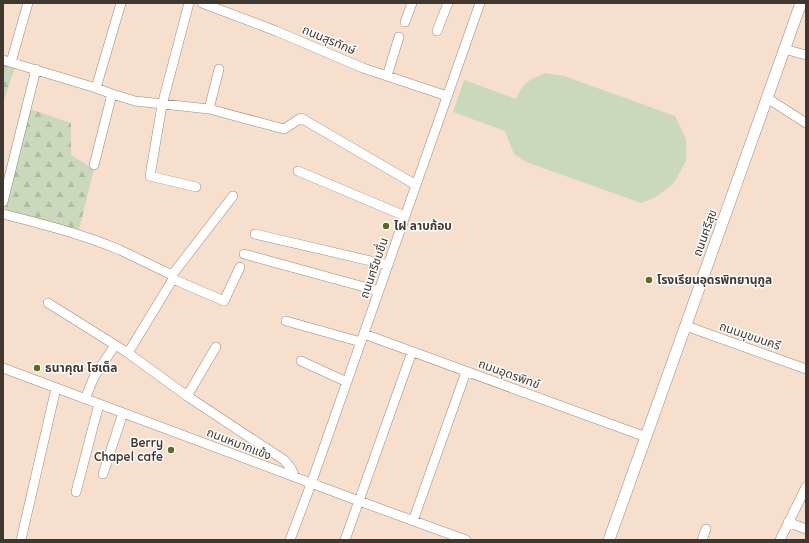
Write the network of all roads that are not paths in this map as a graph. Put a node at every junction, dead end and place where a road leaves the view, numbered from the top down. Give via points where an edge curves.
1 (28, 3) edge
2 (121, 3) edge
3 (188, 3) edge
4 (204, 3) edge
5 (412, 3) edge
6 (448, 3) edge
7 (480, 3) edge
8 (802, 6) edge
9 (405, 22) dead end
10 (437, 31) dead end
11 (399, 37) dead end
12 (784, 49) junction
13 (806, 55) edge
14 (7, 61) edge
15 (36, 69) junction
16 (220, 69) dead end
17 (387, 76) junction
18 (96, 88) junction
19 (112, 94) junction
20 (447, 96) junction
21 (767, 98) junction
22 (162, 105) junction
23 (209, 109) junction
24 (806, 123) edge
25 (94, 165) dead end
26 (298, 171) dead end
27 (416, 185) junction
28 (196, 187) dead end
29 (233, 196) dead end
30 (3, 202) edge
31 (3, 214) edge
32 (405, 216) junction
33 (255, 234) dead end
34 (244, 254) dead end
35 (388, 265) junction
36 (240, 267) dead end
37 (173, 277) junction
38 (378, 292) junction
39 (48, 303) dead end
40 (286, 321) dead end
41 (686, 326) junction
42 (362, 338) junction
43 (115, 344) junction
44 (216, 347) dead end
45 (128, 352) junction
46 (412, 352) junction
47 (301, 361) dead end
48 (3, 368) edge
49 (806, 369) edge
50 (466, 372) junction
51 (347, 382) junction
52 (56, 388) junction
53 (187, 396) junction
54 (84, 399) junction
55 (99, 404) junction
56 (123, 413) junction
57 (646, 437) junction
58 (103, 474) dead end
59 (294, 477) junction
60 (311, 484) junction
61 (806, 487) edge
62 (76, 492) dead end
63 (359, 502) junction
64 (413, 521) junction
65 (788, 522) junction
66 (706, 529) dead end
67 (806, 529) edge
68 (21, 540) edge
69 (290, 540) edge
70 (345, 540) edge
71 (466, 540) edge
72 (610, 540) edge
73 (702, 540) edge
74 (780, 540) edge

1 - 14 street
2 - 18 street
3 - 22 street
4 - 17 street, ถนนสุรทักษ์
5 - 9 street
6 - 10 street
7 - 20 street, ถนนศรีชมชื่น
8 - 12 main road, ถนนศรีสุข
11 - 17 street
12 - 13 street
12 - 21 main road, ถนนศรีสุข
14 - 15 street
15 - 18 street
15 - 30 street
16 - 23 street
17 - 20 street, ถนนสุรทักษ์
18 - 19 street
19 - 22 street
19 - 25 street
20 - 27 street, ถนนศรีชมชื่น
21 - 24 street
21 - 41 main road, ถนนศรีสุข
22 - 23 street
22 - 28 street via 150,176
23 - 27 street via 284,128 301,118
26 - 32 street
27 - 32 street, ถนนศรีชมชื่น
29 - 37 street
31 - 37 street via 62,230 113,248
32 - 35 street, ถนนศรีชมชื่น
33 - 35 street
34 - 38 street
35 - 38 street, ถนนศรีชมชื่น
36 - 37 street via 224,301
37 - 45 street
38 - 42 street, ถนนศรีชมชื่น
39 - 43 street
40 - 42 street, ถนนอุดรพิทข์
41 - 49 street, ถนนมุขมนครี
41 - 57 main road, ถนนศรีสุข
42 - 46 street, ถนนอุดรพิทข์
42 - 51 street, ถนนศรีชมชื่น
43 - 45 street
43 - 54 street via 94,377
44 - 53 street
45 - 53 street
46 - 50 street, ถนนอุดรพิทข์
46 - 63 street
47 - 51 street
48 - 52 street, ถนนหมากแข้ง
50 - 57 street, ถนนอุดรพิทข์
50 - 64 street
51 - 60 street, ถนนศรีชมชื่น
52 - 54 street, ถนนหมากแข้ง
52 - 68 street
53 - 59 street via 284,460 293,471
54 - 55 street, ถนนหมากแข้ง
55 - 56 street, ถนนหมากแข้ง
55 - 62 street
56 - 58 street
56 - 59 street, ถนนหมากแข้ง
57 - 72 main road, ถนนศรีสุข
59 - 60 street, ถนนหมากแข้ง
60 - 63 street, ถนนหมากแข้ง
60 - 69 street, ถนนศรีชมชื่น
61 - 65 street
63 - 64 street, ถนนหมากแข้ง
63 - 70 street
64 - 71 street, ถนนหมากแข้ง
65 - 67 street
65 - 74 street
66 - 73 street

